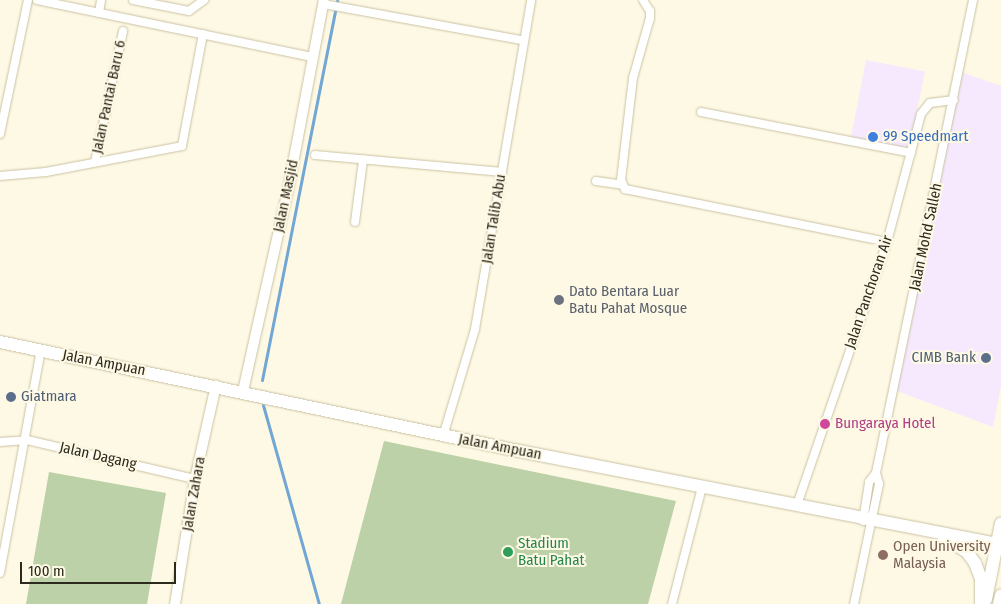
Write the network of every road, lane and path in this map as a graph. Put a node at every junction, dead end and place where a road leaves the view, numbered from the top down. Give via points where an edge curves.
1 (28, 0) edge
2 (38, 0) edge
3 (102, 0) edge
4 (133, 0) edge
5 (204, 0) edge
6 (531, 0) edge
7 (643, 0) edge
8 (973, 0) edge
9 (327, 3) edge
10 (99, 13) junction
11 (123, 31) dead end
12 (203, 34) junction
13 (522, 40) junction
14 (312, 56) junction
15 (954, 100) junction
16 (701, 112) dead end
17 (0, 134) edge
18 (911, 153) junction
19 (315, 155) dead end
20 (363, 160) junction
21 (95, 162) junction
22 (502, 172) junction
23 (0, 176) edge
24 (596, 181) dead end
25 (623, 185) junction
26 (355, 222) dead end
27 (886, 242) junction
28 (0, 342) edge
29 (41, 350) junction
30 (216, 385) junction
31 (243, 391) junction
32 (443, 436) junction
33 (27, 440) junction
34 (0, 442) edge
35 (876, 473) junction
36 (195, 479) junction
37 (702, 487) junction
38 (797, 505) junction
39 (867, 518) junction
40 (1001, 523) edge
41 (867, 532) junction
42 (935, 533) junction
43 (999, 545) edge
44 (0, 573) edge
45 (1001, 595) edge
46 (175, 604) edge
47 (672, 604) edge
48 (854, 604) edge
49 (981, 604) edge
50 (985, 604) edge
51 (999, 604) edge

1 - 17 street
2 - 10 street
3 - 10 street
4 - 5 street via 189,10
6 - 13 street, Jalan Talib Abu
7 - 25 street via 650,11 650,18 633,78
8 - 15 street, Jalan Mohd Salleh
9 - 13 street
9 - 14 street, Jalan Masjid
10 - 12 street
11 - 21 street, Jalan Pantai Baru 6
12 - 14 street
12 - 21 street via 182,146
13 - 22 street, Jalan Talib Abu
14 - 31 street, Jalan Masjid via 288,190
15 - 18 street, Jalan Panchoran Air via 930,103 925,107
15 - 35 street, Jalan Mohd Salleh
16 - 18 street
18 - 27 street, Jalan Panchoran Air
19 - 20 street
20 - 22 street
20 - 26 street
21 - 23 street
22 - 32 street, Jalan Talib Abu via 475,329
24 - 25 street
25 - 27 street via 626,189
27 - 38 street, Jalan Panchoran Air
28 - 29 main road, Jalan Ampuan
29 - 30 main road, Jalan Ampuan
29 - 33 street
30 - 31 main road, Jalan Ampuan
30 - 36 street, Jalan Zahara
31 - 32 main road, Jalan Ampuan
32 - 37 main road, Jalan Ampuan
33 - 34 street, Jalan Dagang
33 - 36 street, Jalan Dagang
33 - 44 street
35 - 39 street via 869,482
35 - 39 street via 880,484
36 - 46 street, Jalan Zahara
37 - 38 main road, Jalan Ampuan
37 - 47 street
38 - 39 main road, Jalan Ampuan
39 - 41 street
39 - 41 street
39 - 42 main road, Jalan Ampuan
40 - 43 main road
41 - 48 street
42 - 43 main road, Jalan Ampuan
42 - 49 main road via 967,552 975,563 981,579
43 - 50 main road
45 - 51 main road

